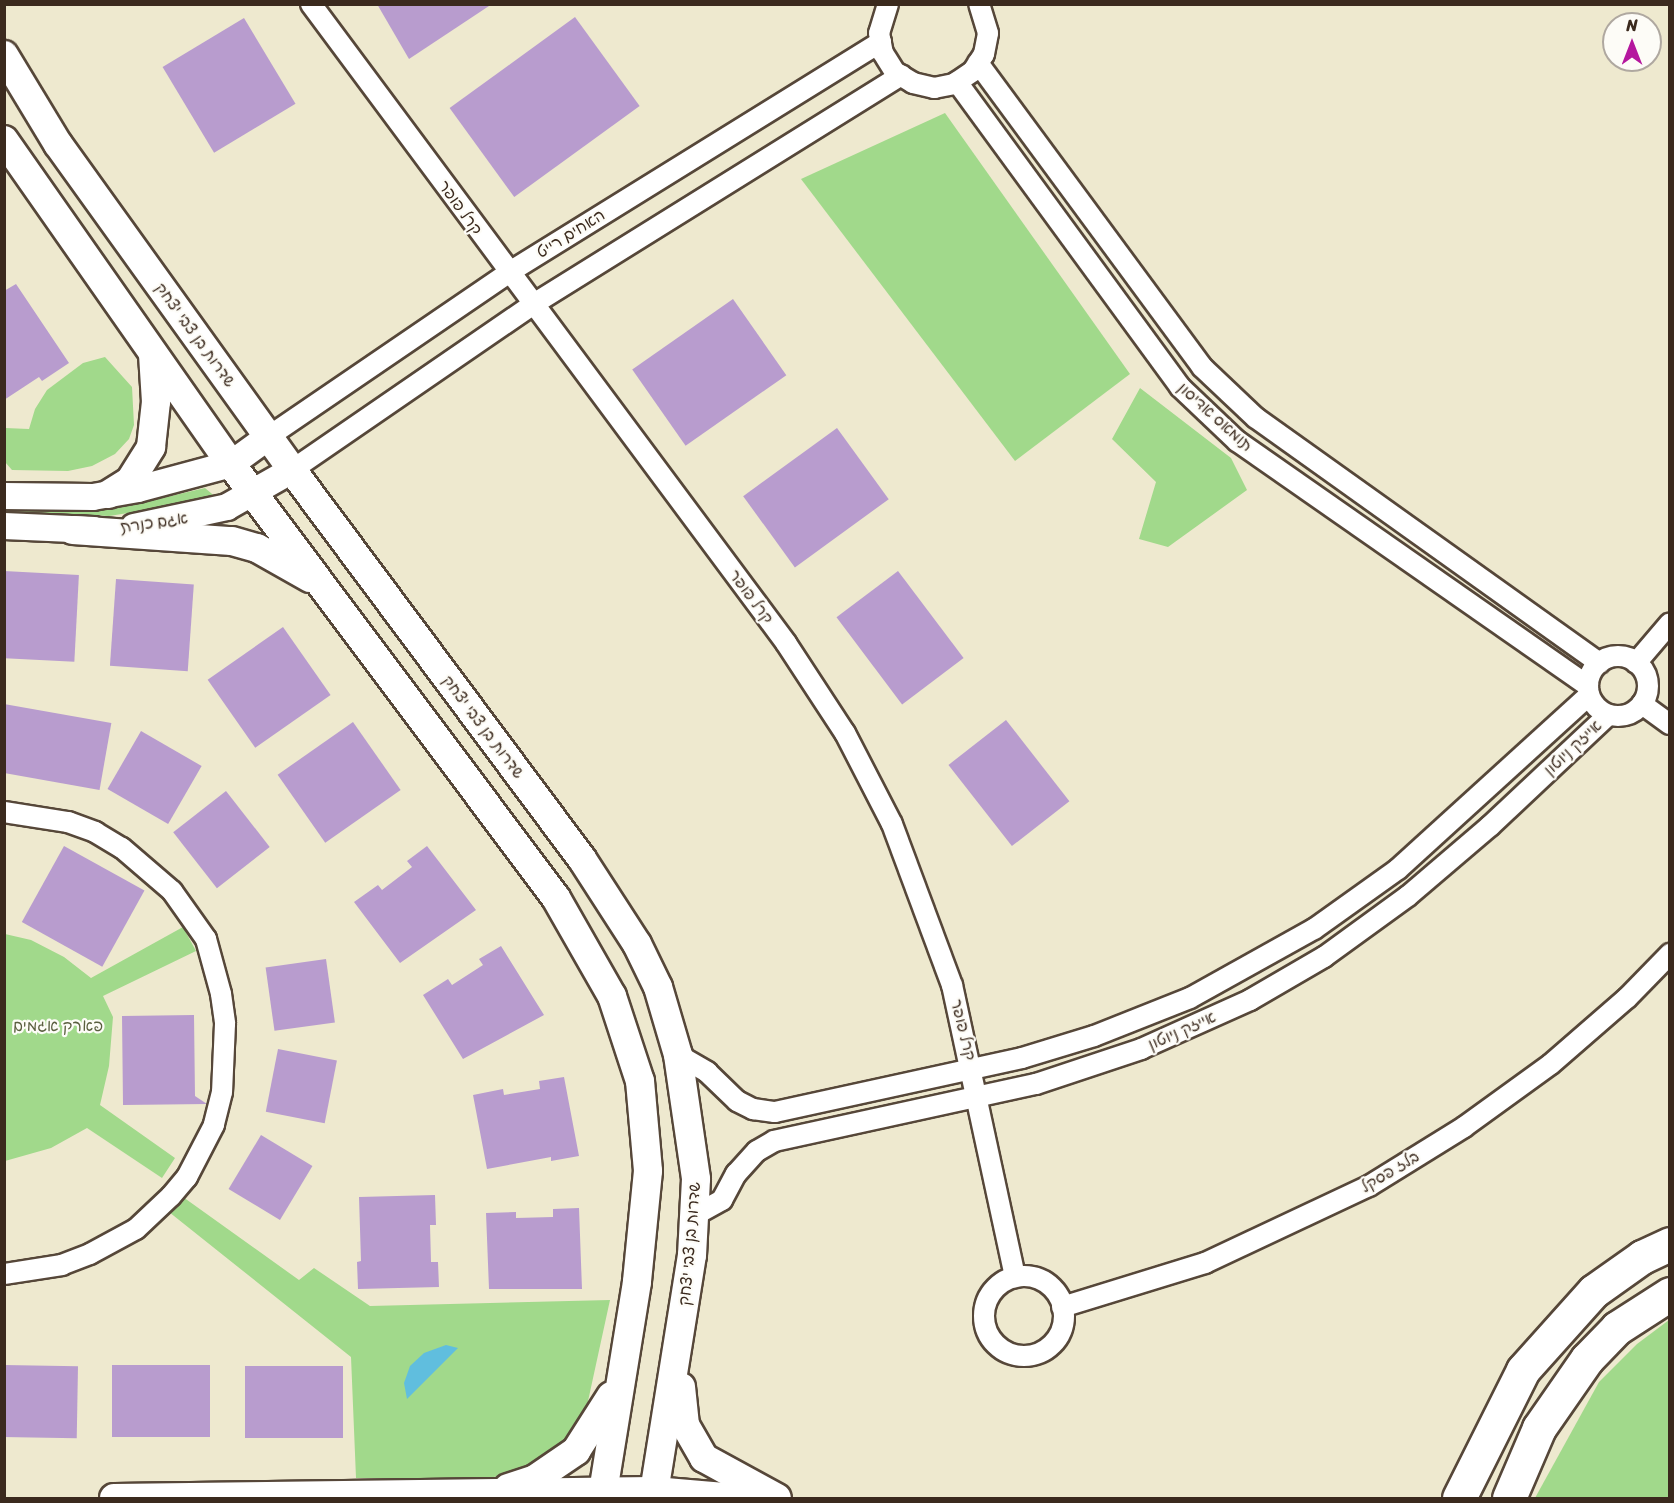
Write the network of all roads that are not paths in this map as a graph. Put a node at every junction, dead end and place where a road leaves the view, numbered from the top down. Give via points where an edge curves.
1 (311, 4) edge
2 (888, 4) edge
3 (979, 4) edge
4 (881, 42) junction
5 (4, 55) edge
6 (978, 63) junction
7 (901, 75) junction
8 (957, 82) junction
9 (4, 140) edge
10 (508, 273) junction
11 (532, 304) junction
12 (153, 354) junction
13 (268, 437) junction
14 (231, 464) junction
15 (292, 470) junction
16 (109, 494) junction
17 (255, 495) junction
18 (4, 496) edge
19 (4, 526) edge
20 (73, 530) junction
21 (324, 588) junction
22 (1670, 623) edge
23 (1599, 663) junction
24 (1636, 663) junction
25 (1588, 691) junction
26 (1642, 704) junction
27 (1608, 715) junction
28 (1670, 724) edge
29 (4, 812) edge
30 (1670, 954) edge
31 (678, 1054) junction
32 (973, 1070) junction
33 (978, 1098) junction
34 (696, 1215) junction
35 (1670, 1244) edge
36 (4, 1274) edge
37 (1015, 1277) junction
38 (1670, 1294) edge
39 (1062, 1307) junction
40 (679, 1347) junction
41 (620, 1379) junction
42 (492, 1493) junction
43 (1460, 1494) edge
44 (653, 1495) edge
45 (603, 1496) edge
46 (114, 1498) edge
47 (735, 1498) edge
48 (777, 1498) edge
49 (1509, 1498) edge

1 - 10 street, קרל פופר
2 - 4 street via 879,33
3 - 6 street via 988,33
4 - 7 street via 883,53
4 - 10 street, האחים רייט
5 - 13 main road, שדרות בן צבי יצחק via 58,144
6 - 8 street
6 - 23 street, תומאס אדיסון via 1202,367 1256,418
7 - 8 street via 913,83 934,88
7 - 11 street
8 - 25 street, תומאס אדיסון via 1180,387 1237,441
9 - 12 main road
10 - 11 street, קרל פופר
10 - 13 street, האחים רייט
11 - 15 street
11 - 32 street, קרל פופר via 786,643 845,733 892,824 925,906 952,985
12 - 14 main road
12 - 16 main road via 156,402 151,447 130,481
13 - 14 street
13 - 15 main road, שדרות בן צבי יצחק
14 - 16 street
14 - 17 main road
15 - 17 street, אגם כנרת
15 - 31 main road, שדרות בן צבי יצחק via 609,898 658,987
16 - 18 street
17 - 20 street, אגם כנרת via 177,521
17 - 21 main road
19 - 20 street, אגם כנרת
20 - 21 main road via 232,541 289,563
21 - 41 main road via 556,898 586,945 627,1034 640,1081 648,1170 637,1282
22 - 24 street
23 - 24 street via 1613,656
23 - 25 street via 1592,669
24 - 26 street via 1647,677
25 - 27 street via 1600,711
25 - 32 street, אייזק ניוטון via 1398,869 1314,929 1190,998 1094,1036
26 - 27 street via 1623,716
26 - 28 street
27 - 33 street, אייזק ניוטון via 1490,826 1408,896 1324,957 1250,1000 1141,1049 1036,1084
29 - 36 street via 68,822 95,832 122,848 172,891 202,933 213,960 221,994 225,1061 219,1103 201,1153 187,1177 156,1212 136,1229 90,1254 62,1264
30 - 39 street, בלז פסקל via 1627,998 1551,1064 1464,1127 1369,1186 1205,1263
31 - 32 street, אייזק ניוטון via 707,1072 737,1101 765,1112
31 - 34 main road, שדרות בן צבי יצחק via 693,1141
32 - 33 street, קרל פופר
33 - 34 street, אייזק ניוטון via 774,1141 750,1159 722,1200
33 - 37 street, קרל פופר
34 - 40 main road, שדרות בן צבי יצחק
35 - 43 highway via 1642,1257 1594,1291 1554,1333 1523,1370
37 - 39 street via 1039,1278 1053,1287
37 - 39 street via 994,1288 983,1316 986,1332 1008,1354 1039,1354 1053,1345 1061,1332
38 - 49 highway via 1617,1328 1587,1359 1539,1428
40 - 44 main road, שדרות בן צבי יצחק
40 - 48 main road via 682,1405 692,1442 704,1458 725,1472
41 - 42 main road via 576,1451 535,1479
41 - 45 main road
42 - 45 main road
42 - 46 main road
44 - 45 main road
44 - 47 main road

